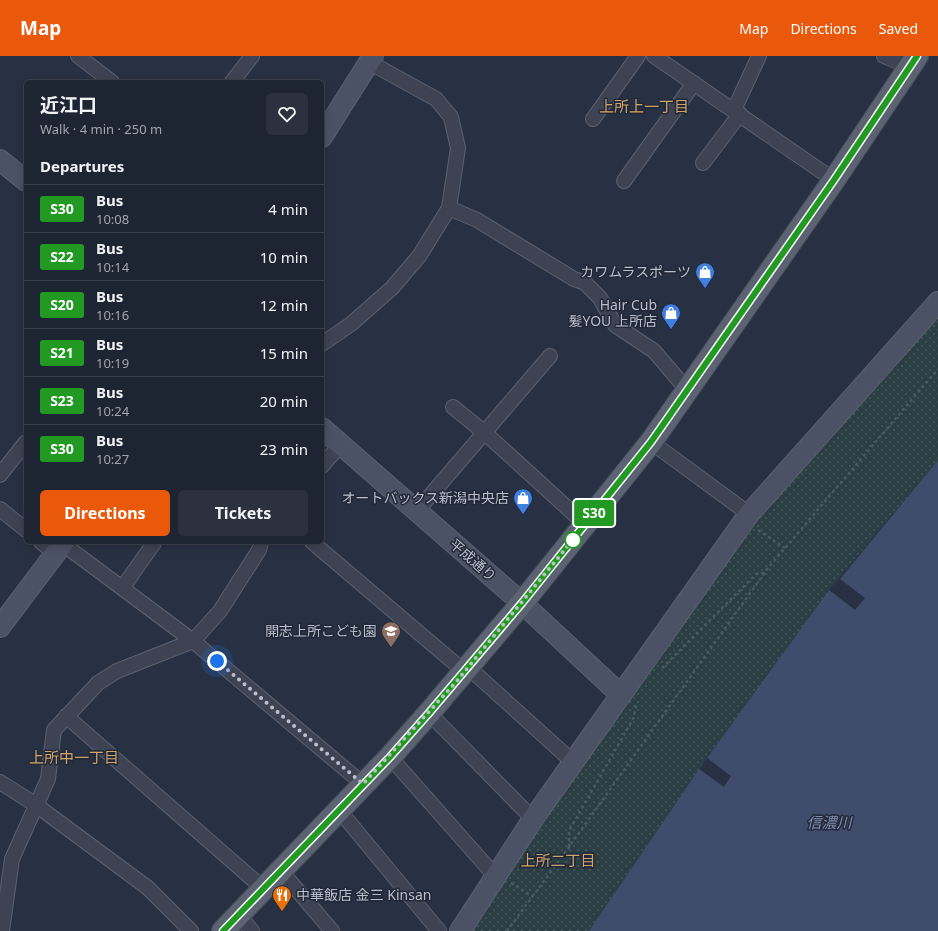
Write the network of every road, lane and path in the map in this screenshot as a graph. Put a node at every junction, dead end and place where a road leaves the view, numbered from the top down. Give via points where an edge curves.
1 (78, 56) edge
2 (252, 56) edge
3 (638, 56) edge
4 (654, 56) edge
5 (759, 56) edge
6 (884, 56) edge
7 (371, 59) edge
8 (914, 62) edge
9 (109, 80) edge
10 (234, 80) edge
11 (694, 83) junction
12 (737, 112) junction
13 (593, 119) dead end
14 (324, 135) edge
15 (0, 160) edge
16 (703, 163) dead end
17 (24, 179) edge
18 (834, 180) junction
19 (624, 181) dead end
20 (449, 208) junction
21 (938, 302) edge
22 (324, 343) edge
23 (550, 356) dead end
24 (938, 369) edge
25 (688, 391) junction
26 (452, 407) dead end
27 (324, 430) edge
28 (485, 433) junction
29 (651, 442) junction
30 (341, 444) junction
31 (24, 445) edge
32 (324, 464) edge
33 (0, 475) edge
34 (0, 509) edge
35 (417, 511) junction
36 (749, 514) junction
37 (585, 524) junction
38 (24, 528) edge
39 (772, 539) dead end
40 (49, 544) edge
41 (153, 544) edge
42 (260, 544) edge
43 (314, 544) edge
44 (61, 547) edge
45 (785, 548) junction
46 (765, 573) junction
47 (123, 587) junction
48 (522, 603) junction
49 (0, 627) edge
50 (193, 641) junction
51 (466, 669) junction
52 (656, 674) dead end
53 (629, 696) junction
54 (429, 713) junction
55 (66, 716) junction
56 (390, 757) junction
57 (573, 762) junction
58 (0, 782) edge
59 (363, 784) junction
60 (36, 805) junction
61 (339, 810) junction
62 (533, 819) junction
63 (569, 847) junction
64 (281, 871) junction
65 (515, 877) dead end
66 (505, 883) junction
67 (264, 889) junction
68 (532, 896) junction
69 (245, 923) edge
70 (2, 931) edge
71 (191, 931) edge
72 (224, 931) edge
73 (332, 931) edge
74 (439, 931) edge
75 (460, 931) edge
76 (507, 931) edge

1 - 9 street
2 - 10 street
3 - 13 street
4 - 11 street
5 - 12 street
6 - 8 street
7 - 14 street
7 - 20 street via 436,99 450,117 458,148
8 - 18 main road
11 - 12 street
11 - 19 street
12 - 16 street
12 - 18 street
15 - 17 street
18 - 25 main road
20 - 22 street via 420,255 392,288 351,324
20 - 25 street via 477,220 574,279 585,283 600,298 615,325 654,351
21 - 36 street
23 - 28 street
24 - 45 path
25 - 29 main road
26 - 28 street
27 - 30 street, 平成通り
28 - 35 street
28 - 37 street
29 - 36 street
29 - 37 main road
30 - 32 street
30 - 35 street, 平成通り
31 - 33 street
34 - 38 street
35 - 48 street, 平成通り
36 - 53 street
37 - 48 main road
39 - 45 path
40 - 44 street
41 - 47 street
42 - 50 street via 220,611
43 - 51 street
44 - 47 street
44 - 49 street
45 - 46 path
46 - 52 path via 756,574
46 - 63 path
47 - 50 street
48 - 51 main road
48 - 53 street, 平成通り
50 - 55 street via 117,671 98,683
50 - 59 street
51 - 54 main road
51 - 57 street
53 - 57 street
53 - 63 path via 633,719 569,830
54 - 56 main road
54 - 62 street
55 - 60 street via 54,730 48,780
55 - 67 street
56 - 59 main road
56 - 66 street
57 - 62 street
58 - 60 street
59 - 61 main road
60 - 70 street via 12,859
60 - 71 street via 148,888
61 - 64 main road
61 - 74 street
62 - 66 street
63 - 68 path
64 - 67 main road
64 - 73 street
65 - 66 path
66 - 68 path
66 - 75 street
67 - 69 main road
68 - 76 path
69 - 72 main road

